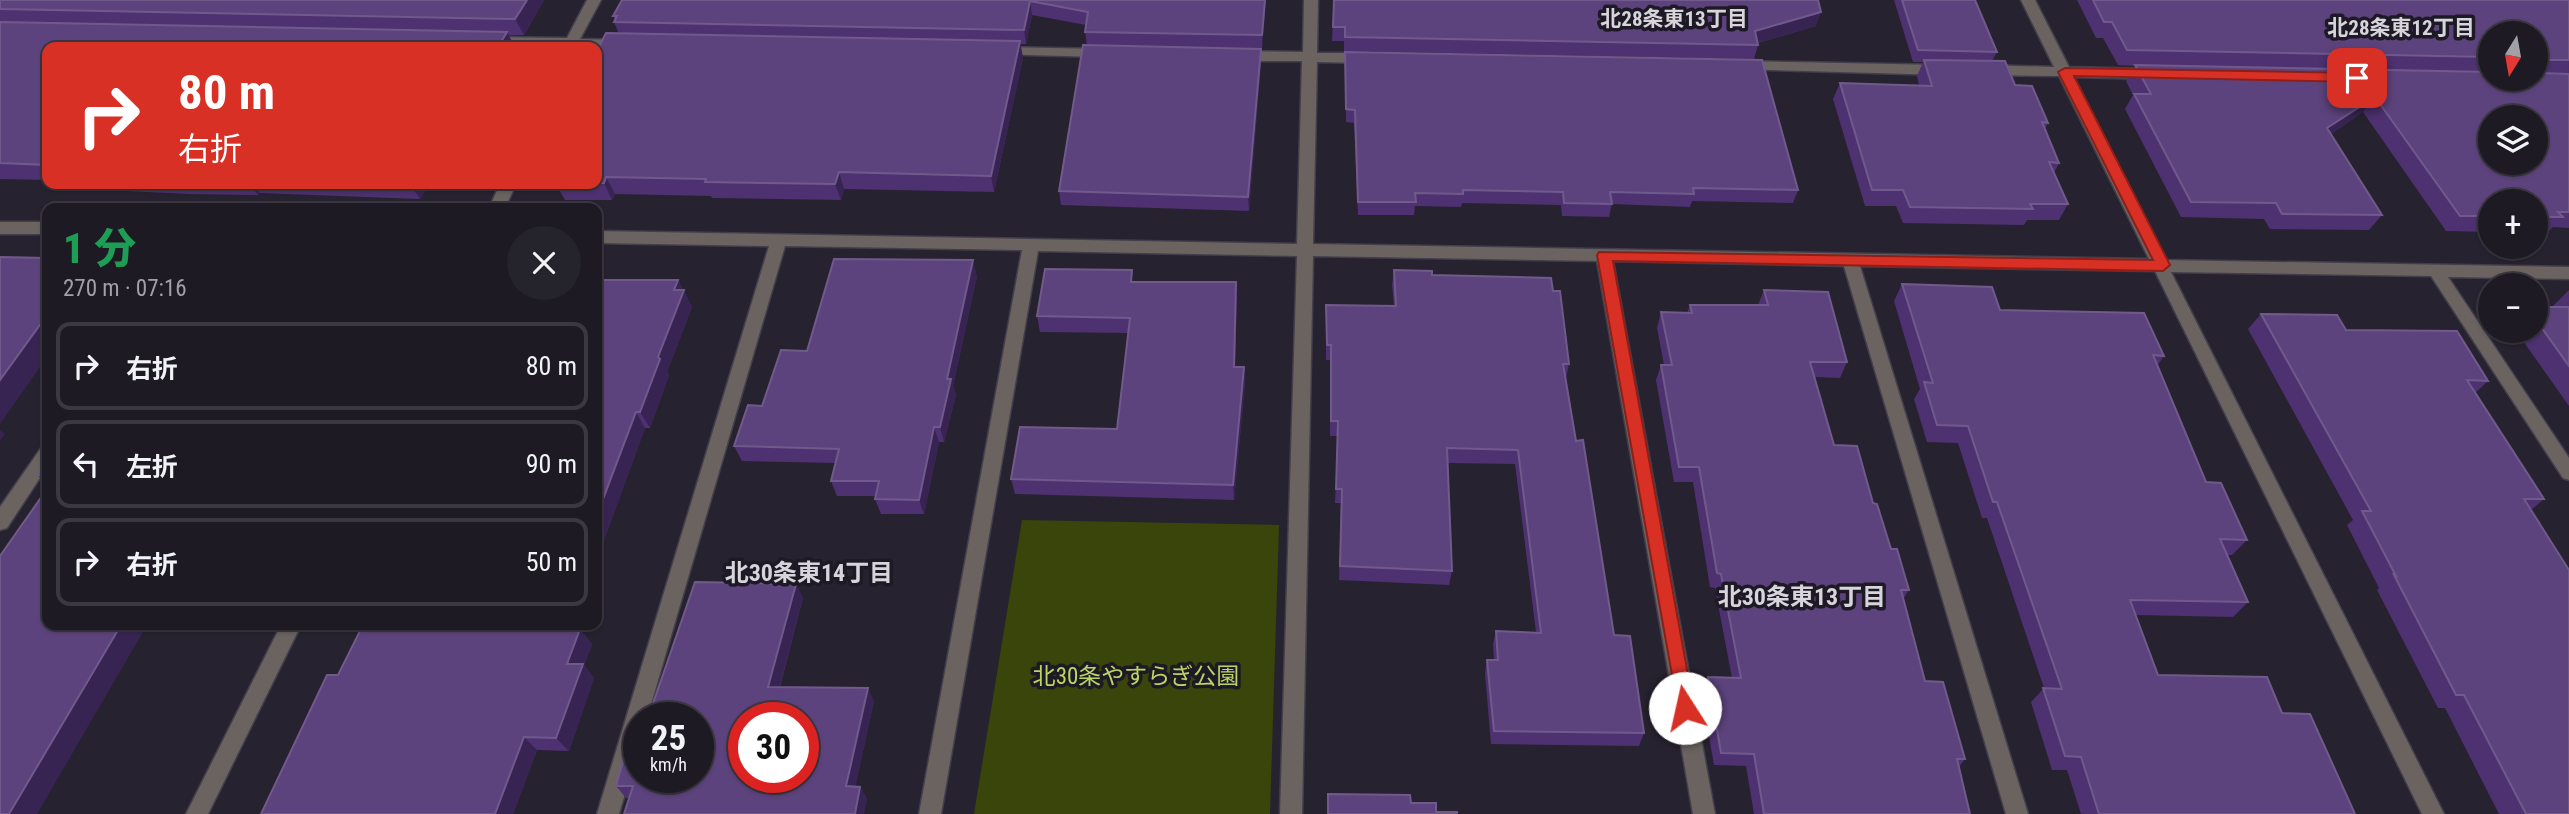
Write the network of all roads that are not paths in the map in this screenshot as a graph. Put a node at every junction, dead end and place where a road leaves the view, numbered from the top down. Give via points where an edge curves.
1 (594, 0) edge
2 (1311, 0) edge
3 (2028, 0) edge
4 (474, 41) edge
5 (498, 42) edge
6 (572, 42) edge
7 (640, 44) edge
8 (602, 45) edge
9 (983, 51) edge
10 (1121, 53) edge
11 (1217, 55) edge
12 (1310, 57) junction
13 (1380, 58) edge
14 (1729, 65) edge
15 (2065, 72) junction
16 (2174, 74) edge
17 (0, 228) edge
18 (42, 228) edge
19 (602, 237) edge
20 (779, 240) junction
21 (1031, 245) junction
22 (1307, 250) junction
23 (1604, 255) junction
24 (1850, 260) junction
25 (2163, 265) junction
26 (2435, 270) junction
27 (2569, 272) edge
28 (42, 460) edge
29 (2569, 473) edge
30 (0, 522) edge
31 (289, 630) edge
32 (197, 814) edge
33 (608, 814) edge
34 (930, 814) edge
35 (1291, 814) edge
36 (1704, 814) edge
37 (2017, 814) edge
38 (2433, 814) edge

1 - 6 street
2 - 12 street
3 - 15 street
4 - 5 street
7 - 8 street
9 - 10 street
11 - 12 street
12 - 13 street
12 - 22 street
14 - 15 street
15 - 16 street
15 - 25 street
17 - 18 street
19 - 20 street
20 - 21 street
20 - 33 street
21 - 22 street
21 - 34 street
22 - 23 street
22 - 35 street
23 - 24 street
23 - 36 street
24 - 25 street
24 - 37 street
25 - 26 street
25 - 38 street
26 - 27 street
26 - 29 street
28 - 30 street
31 - 32 street

